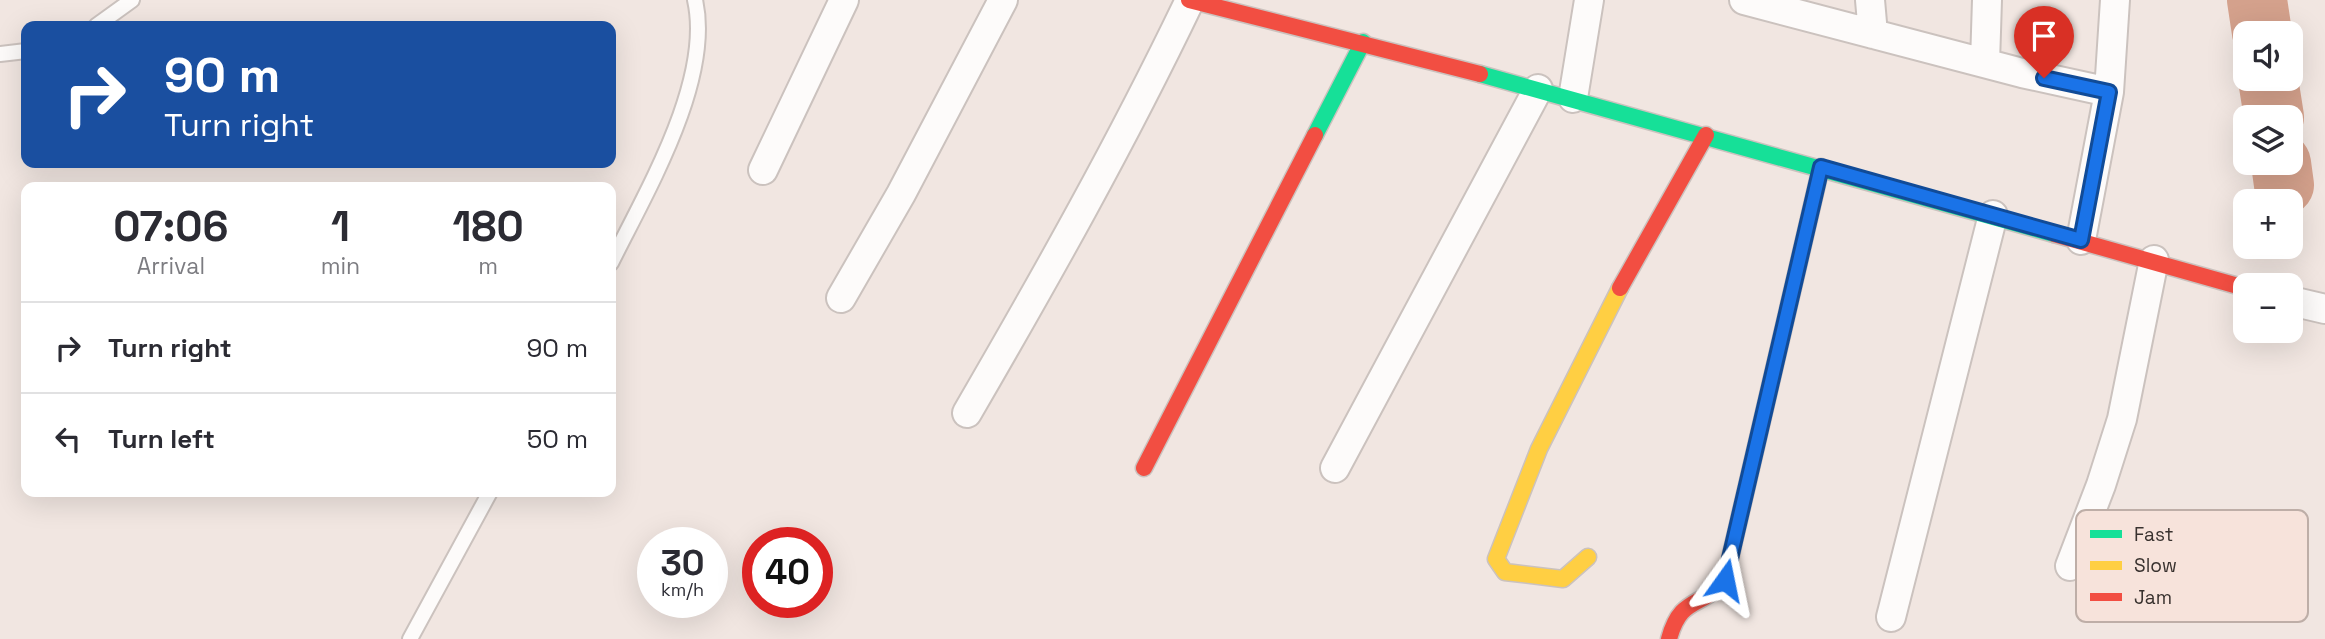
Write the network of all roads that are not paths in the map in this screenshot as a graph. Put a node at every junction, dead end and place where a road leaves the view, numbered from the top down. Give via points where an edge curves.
1 (132, 0) edge
2 (695, 0) edge
3 (844, 0) edge
4 (1003, 0) edge
5 (1190, 0) edge
6 (1589, 0) edge
7 (1744, 0) edge
8 (1870, 0) edge
9 (1987, 0) edge
10 (2115, 0) edge
11 (103, 21) edge
12 (1873, 34) junction
13 (1363, 42) junction
14 (21, 52) edge
15 (0, 54) edge
16 (1985, 63) junction
17 (1538, 89) junction
18 (2109, 92) junction
19 (1573, 98) junction
20 (1706, 135) junction
21 (1821, 167) junction
22 (763, 170) dead end
23 (1993, 215) junction
24 (2081, 240) junction
25 (616, 253) edge
26 (2154, 260) junction
27 (2233, 284) edge
28 (841, 298) dead end
29 (2303, 304) edge
30 (2325, 309) edge
31 (967, 413) dead end
32 (1144, 468) dead end
33 (1335, 468) dead end
34 (487, 497) edge
35 (2091, 510) edge
36 (2076, 550) edge
37 (1588, 557) dead end
38 (2070, 566) dead end
39 (1891, 618) dead end
40 (410, 639) edge
41 (1669, 639) edge

1 - 11 lane
2 - 25 lane via 696,60 666,153
3 - 22 street
4 - 28 street
5 - 13 street
5 - 31 street via 1082,214
6 - 19 street
7 - 12 street
8 - 12 street
9 - 16 street
10 - 18 street
12 - 16 street
13 - 17 street
13 - 32 street
14 - 15 lane
16 - 18 street
17 - 19 street
17 - 33 street
18 - 24 street
19 - 20 street
20 - 21 street
20 - 37 street via 1608,307 1537,456 1496,559 1505,572 1563,579
21 - 23 street
21 - 41 street via 1725,580 1712,596 1693,599 1681,609
23 - 24 street
23 - 39 street
24 - 26 street
26 - 27 street
26 - 35 street via 2122,419
29 - 30 street
34 - 40 lane
36 - 38 street

